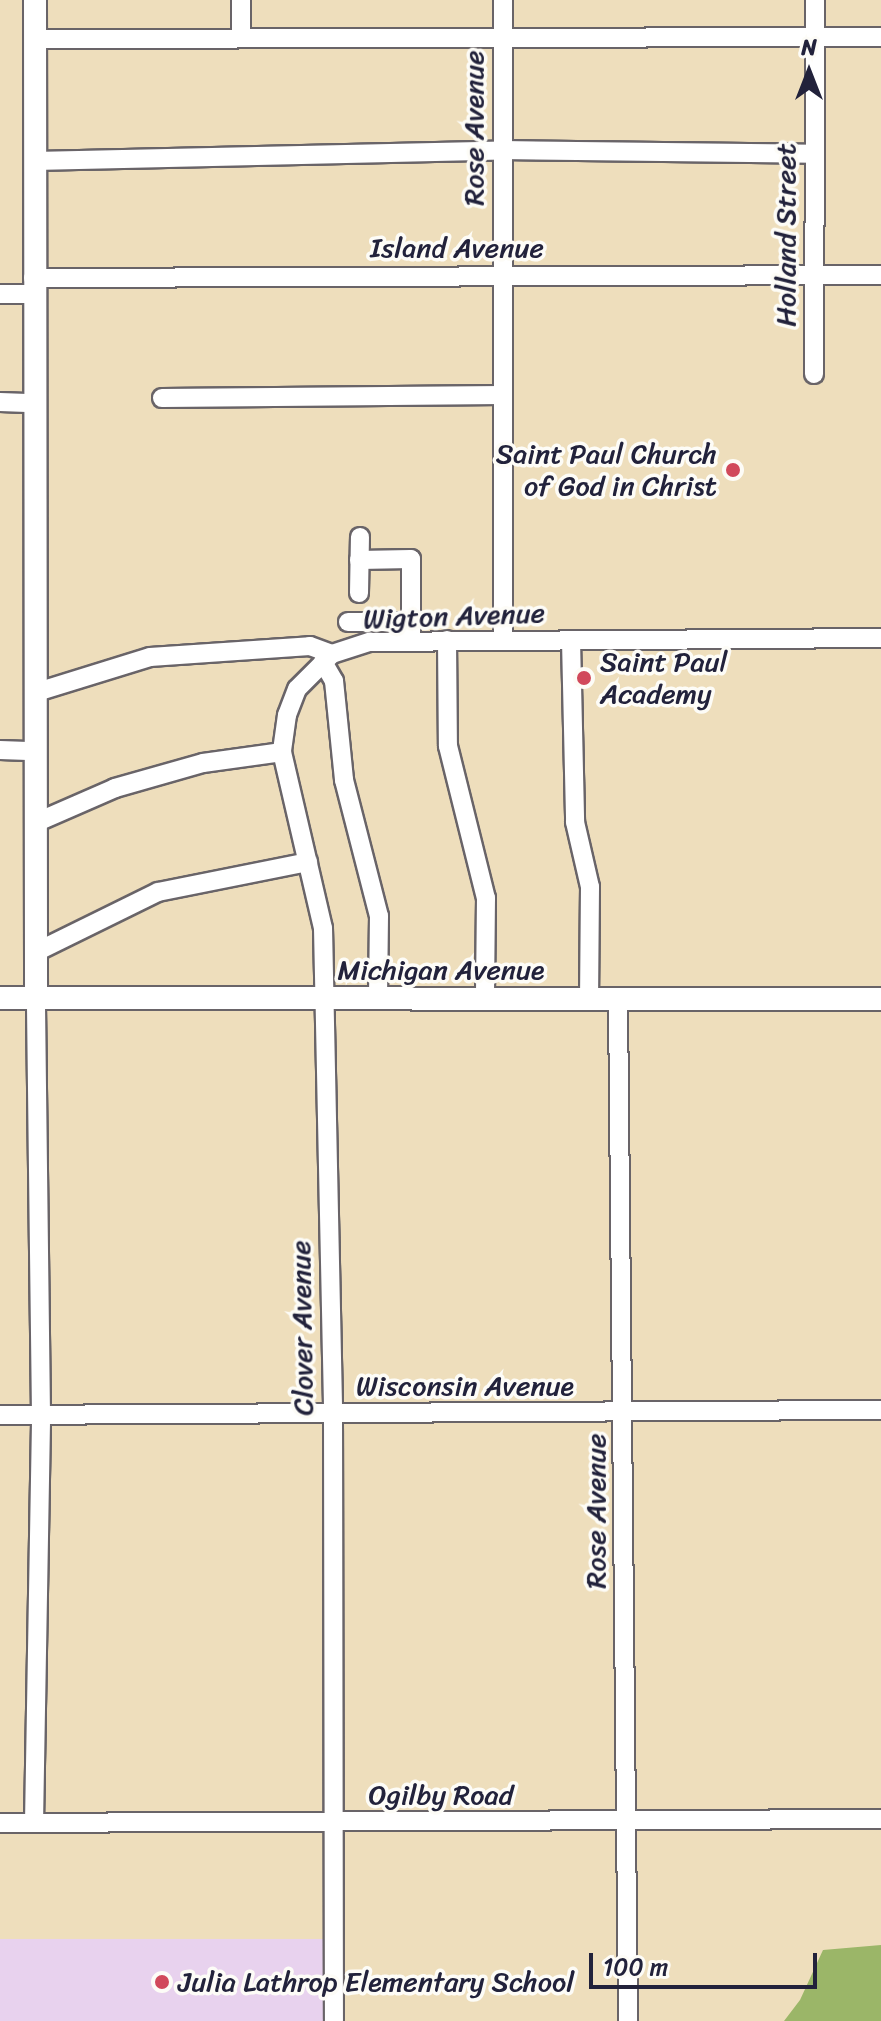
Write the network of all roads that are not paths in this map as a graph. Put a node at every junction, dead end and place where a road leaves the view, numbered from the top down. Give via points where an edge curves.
1 (35, 0) edge
2 (241, 0) edge
3 (503, 0) edge
4 (815, 0) edge
5 (815, 37) junction
6 (881, 37) edge
7 (241, 38) junction
8 (502, 38) junction
9 (35, 39) junction
10 (502, 150) junction
11 (814, 154) junction
12 (34, 161) junction
13 (814, 275) junction
14 (881, 275) edge
15 (502, 276) junction
16 (33, 286) junction
17 (0, 294) edge
18 (814, 374) dead end
19 (502, 395) junction
20 (162, 398) dead end
21 (0, 402) edge
22 (34, 403) junction
23 (360, 537) dead end
24 (359, 560) junction
25 (359, 593) dead end
26 (348, 622) dead end
27 (411, 622) junction
28 (881, 638) edge
29 (447, 640) junction
30 (571, 640) junction
31 (411, 641) junction
32 (503, 641) junction
33 (328, 658) junction
34 (37, 692) junction
35 (0, 750) edge
36 (35, 751) junction
37 (282, 752) junction
38 (35, 823) junction
39 (308, 862) junction
40 (36, 952) junction
41 (0, 998) edge
42 (36, 998) junction
43 (322, 999) junction
44 (881, 999) edge
45 (378, 1000) junction
46 (485, 1000) junction
47 (589, 1000) junction
48 (618, 1001) junction
49 (881, 1410) edge
50 (333, 1413) junction
51 (0, 1415) edge
52 (41, 1415) junction
53 (623, 1415) junction
54 (881, 1819) edge
55 (0, 1823) edge
56 (34, 1823) junction
57 (333, 1823) junction
58 (626, 1823) junction
59 (334, 2021) edge
60 (628, 2021) edge

1 - 9 main road
2 - 7 street
3 - 8 street, Rose Avenue
4 - 5 street, Holland Street
5 - 6 street
5 - 8 street
5 - 11 street, Holland Street
7 - 8 street
7 - 9 street
8 - 10 street, Rose Avenue
9 - 12 main road
10 - 11 street
10 - 12 street
10 - 15 street, Rose Avenue
11 - 13 street, Holland Street
12 - 16 main road
13 - 14 street, Island Avenue
13 - 15 street, Island Avenue
13 - 18 street, Holland Street
15 - 16 street, Island Avenue
15 - 19 street, Rose Avenue
16 - 17 street, Island Avenue
16 - 22 main road
19 - 20 street
19 - 32 street, Rose Avenue
21 - 22 street
22 - 34 main road
23 - 24 street
24 - 25 street
24 - 27 street via 411,559
26 - 27 street
27 - 31 street
28 - 30 street, Wigton Avenue
29 - 31 street, Wigton Avenue
29 - 32 street, Wigton Avenue
29 - 46 street via 448,746 486,898
30 - 32 street, Wigton Avenue
30 - 47 street via 575,822 590,887
31 - 33 street, Wigton Avenue via 370,642
33 - 34 street, Wigton Avenue via 310,646 150,657
33 - 37 street, Clover Avenue via 297,689
33 - 45 street via 344,780 379,916
34 - 36 main road
35 - 36 street
36 - 38 main road
37 - 38 street via 188,767 115,788
37 - 39 street, Clover Avenue
38 - 40 main road
39 - 40 street via 158,892
39 - 43 street, Clover Avenue via 323,928
40 - 42 main road
41 - 42 main road, Michigan Avenue
42 - 43 main road, Michigan Avenue
42 - 52 street
43 - 45 main road, Michigan Avenue
43 - 50 street, Clover Avenue
44 - 48 main road, Michigan Avenue
45 - 46 main road, Michigan Avenue
46 - 47 main road, Michigan Avenue
47 - 48 main road, Michigan Avenue
48 - 53 street, Rose Avenue
49 - 53 street, Wisconsin Avenue
50 - 52 street, Wisconsin Avenue
50 - 53 street, Wisconsin Avenue
50 - 57 street, Clover Avenue
51 - 52 street, Wisconsin Avenue
52 - 56 street
53 - 58 street, Rose Avenue
54 - 58 street, Ogilby Road
55 - 56 street, Ogilby Road
56 - 57 street, Ogilby Road
57 - 58 street, Ogilby Road
57 - 59 street, Clover Avenue
58 - 60 street, Rose Avenue

